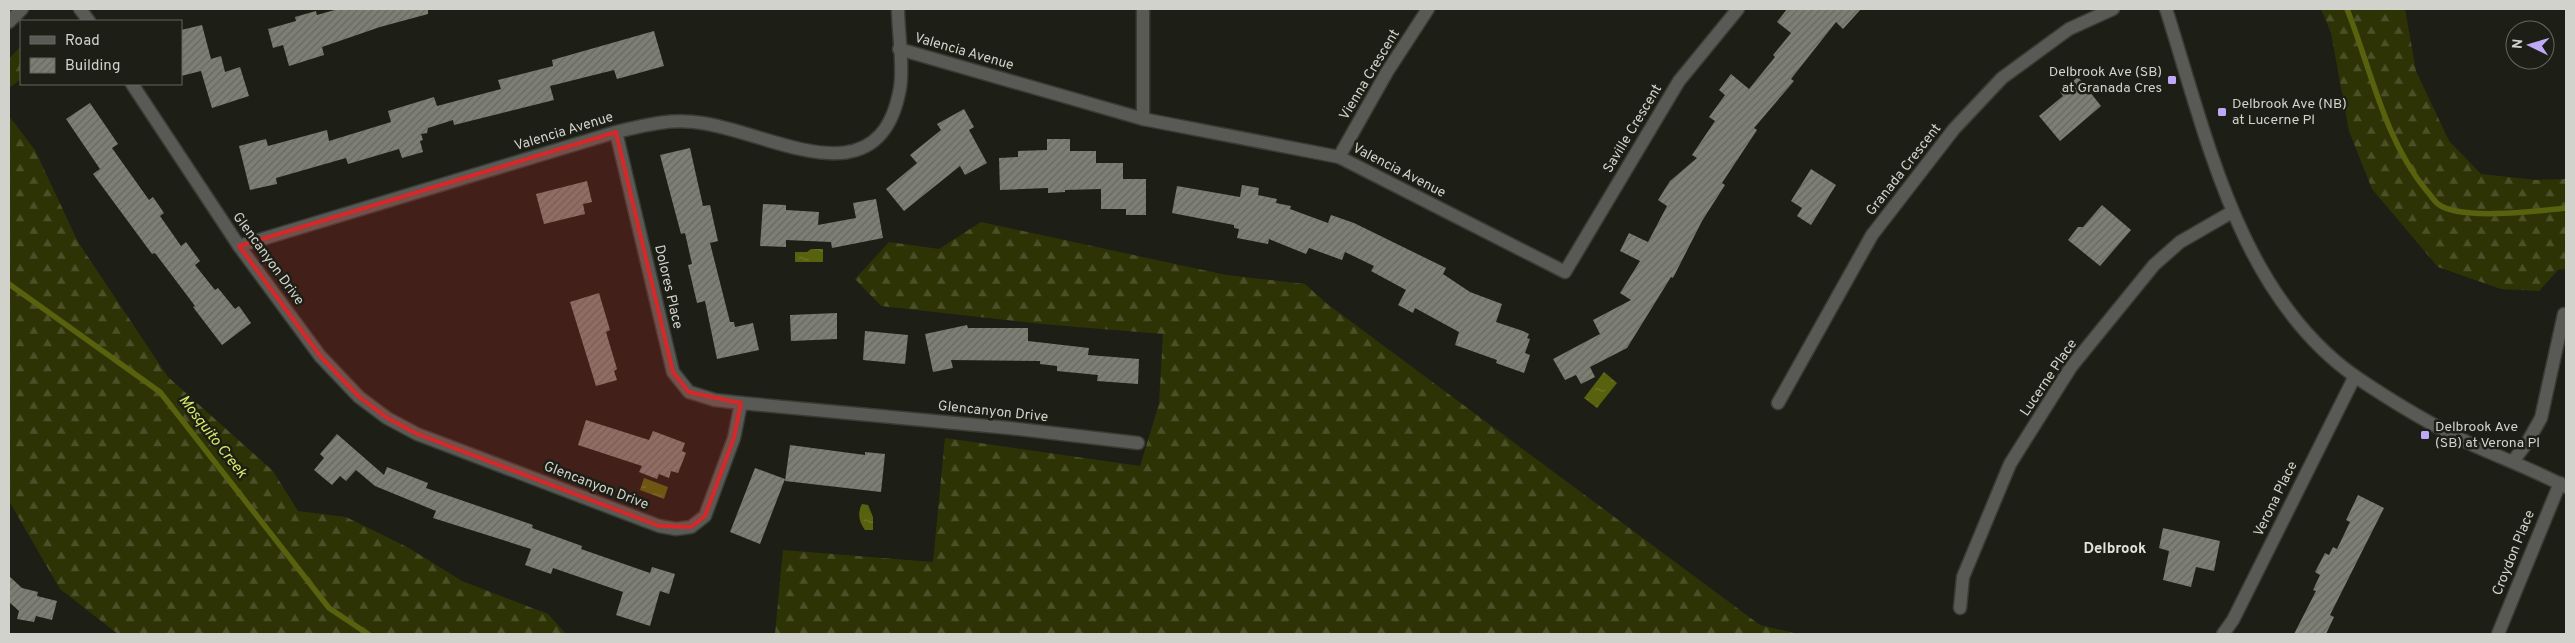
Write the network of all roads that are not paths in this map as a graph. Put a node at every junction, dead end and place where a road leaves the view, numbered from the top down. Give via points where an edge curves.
1 (22, 9) edge
2 (80, 9) edge
3 (898, 9) edge
4 (1143, 9) edge
5 (1428, 9) edge
6 (1738, 9) edge
7 (2113, 9) edge
8 (2166, 9) edge
9 (88, 20) edge
10 (9, 22) edge
11 (899, 48) junction
12 (133, 85) edge
13 (1143, 119) junction
14 (616, 132) junction
15 (1339, 157) junction
16 (2232, 212) junction
17 (239, 246) junction
18 (1565, 272) joint
19 (2564, 314) dead end
20 (2355, 376) junction
21 (741, 402) junction
22 (1778, 403) dead end
23 (1138, 444) dead end
24 (2513, 461) junction
25 (2563, 485) edge
26 (1960, 608) dead end
27 (2223, 634) edge
28 (2498, 634) edge

1 - 10 street
2 - 9 street
3 - 11 street
4 - 13 street
5 - 15 street, Vienna Crescent via 1387,72
6 - 18 street, Saville Crescent via 1679,81
7 - 22 street, Granada Crescent via 2069,29 2002,78 1954,129 1872,235
8 - 16 street
11 - 13 street, Valencia Avenue
11 - 14 street, Valencia Avenue via 900,87 893,114 880,137 863,149 839,155 702,123 663,121
12 - 17 street, Glencanyon Drive
13 - 15 street, Valencia Avenue
14 - 17 street, Valencia Avenue
14 - 21 street, Dolores Place via 672,372 689,392 715,400
15 - 18 street, Valencia Avenue
16 - 20 street via 2255,260 2282,302 2317,344
16 - 26 street, Lucerne Place via 2180,242 2154,265 2071,367 2010,464 1963,577
17 - 21 street, Glencanyon Drive via 320,356 359,397 387,418 417,434 659,526 691,527 705,516 734,438
19 - 24 street via 2541,418 2528,443
20 - 24 street via 2424,419 2473,445
20 - 27 street, Verona Place via 2233,620
21 - 23 street, Glencanyon Drive
24 - 25 street
25 - 28 street, Croydon Place

